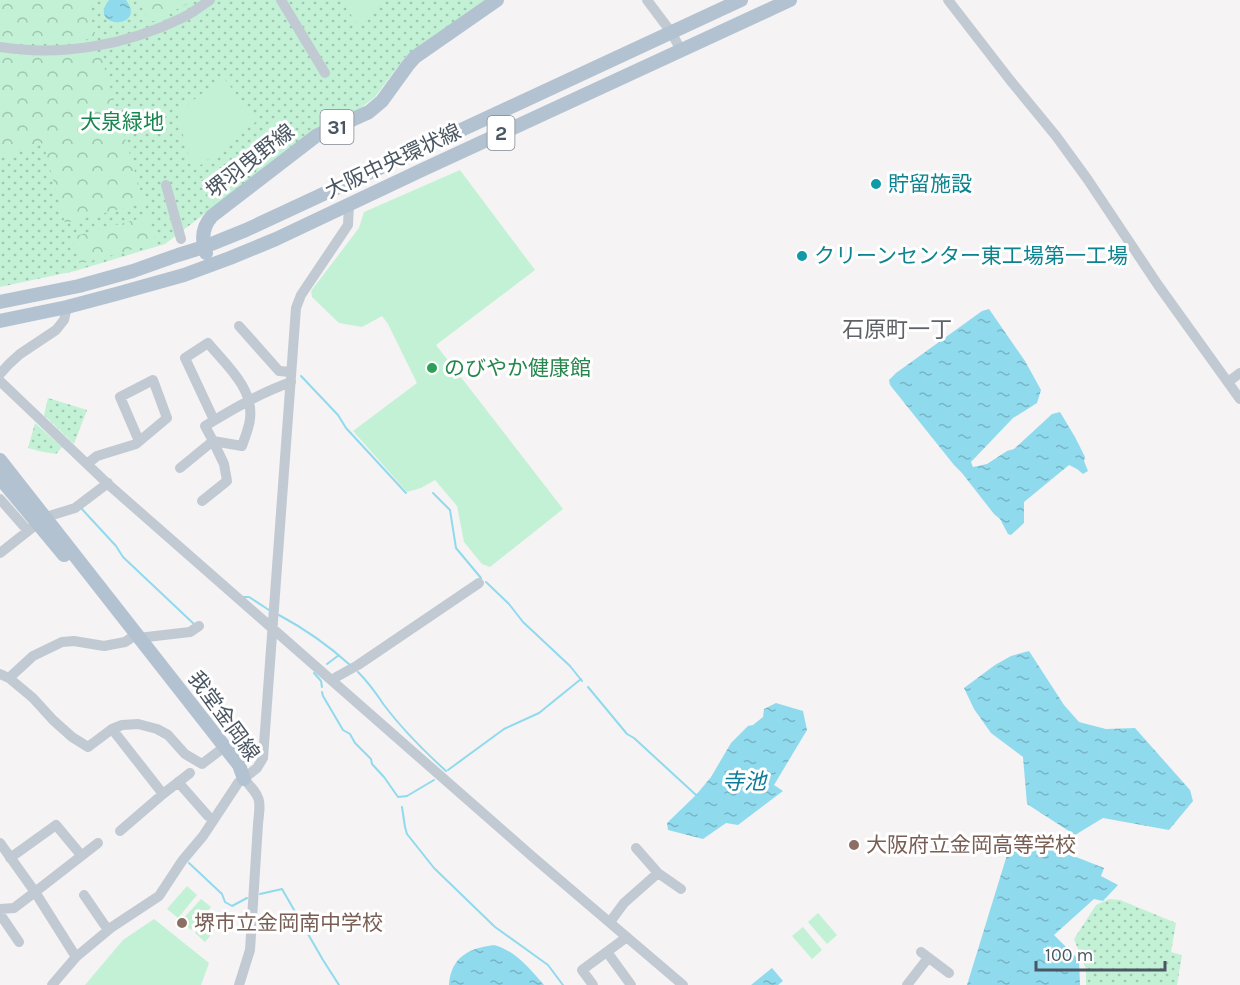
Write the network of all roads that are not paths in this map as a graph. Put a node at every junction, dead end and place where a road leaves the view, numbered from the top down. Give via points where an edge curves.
1 (210, 0) edge
2 (281, 0) edge
3 (497, 0) edge
4 (647, 0) edge
5 (741, 0) edge
6 (790, 0) edge
7 (948, 0) edge
8 (670, 32) junction
9 (0, 47) edge
10 (681, 50) junction
11 (325, 73) dead end
12 (166, 185) dead end
13 (349, 204) junction
14 (182, 239) dead end
15 (204, 247) junction
16 (211, 266) junction
17 (0, 303) edge
18 (67, 308) junction
19 (0, 321) edge
20 (239, 326) dead end
21 (1240, 373) edge
22 (0, 374) edge
23 (291, 377) junction
24 (0, 381) edge
25 (1228, 382) junction
26 (1240, 399) edge
27 (249, 400) junction
28 (214, 420) junction
29 (139, 441) junction
30 (213, 441) junction
31 (0, 459) edge
32 (87, 464) junction
33 (180, 468) dead end
34 (0, 478) edge
35 (108, 483) junction
36 (0, 499) edge
37 (202, 501) dead end
38 (37, 524) junction
39 (0, 553) edge
40 (479, 583) dead end
41 (199, 626) dead end
42 (272, 628) junction
43 (135, 638) junction
44 (5, 676) edge
45 (331, 680) junction
46 (112, 729) junction
47 (219, 751) junction
48 (190, 773) dead end
49 (244, 779) junction
50 (178, 782) junction
51 (163, 794) junction
52 (208, 816) dead end
53 (120, 831) dead end
54 (0, 843) edge
55 (98, 843) dead end
56 (636, 848) dead end
57 (81, 855) junction
58 (10, 858) junction
59 (658, 873) junction
60 (681, 889) dead end
61 (35, 892) junction
62 (84, 895) dead end
63 (0, 909) edge
64 (0, 914) edge
65 (610, 922) junction
66 (108, 930) junction
67 (627, 937) junction
68 (19, 942) dead end
69 (607, 952) junction
70 (76, 957) junction
71 (949, 973) dead end
72 (52, 985) edge
73 (240, 985) edge
74 (593, 985) edge
75 (631, 985) edge
76 (683, 985) edge
77 (907, 985) edge

1 - 9 street via 165,26 104,44 59,51
2 - 11 street
3 - 15 main road, 堺羽曳野線 / 31 via 415,57 369,112 316,136 212,216 203,230
4 - 8 street
5 - 8 main road, 大阪中央環状線 / 2
6 - 10 main road, 大阪中央環状線 / 2
7 - 25 street via 1056,136
8 - 10 street
8 - 15 main road, 大阪中央環状線 / 2 via 246,231
10 - 13 main road, 大阪中央環状線 / 2
12 - 14 street
13 - 16 main road, 大阪中央環状線 / 2
13 - 23 street via 348,225 296,308
15 - 16 main road
15 - 17 main road, 大阪中央環状線 / 2 via 79,286
16 - 18 main road, 大阪中央環状線 / 2
18 - 19 main road, 大阪中央環状線 / 2
18 - 22 street via 56,330 20,354
20 - 23 street via 279,371
21 - 25 street
23 - 27 street
23 - 42 street
24 - 32 street
25 - 26 street
27 - 28 street
27 - 28 street via 241,383 208,343 185,358
27 - 30 street via 250,419 242,446
28 - 30 street via 205,426
29 - 29 street via 167,418 153,380 120,398
29 - 32 street via 97,456
30 - 33 street
30 - 37 street via 227,481
31 - 38 main road, 我堂金岡線
32 - 35 street
34 - 38 main road, 我堂金岡線
35 - 38 street via 75,508
35 - 42 street
36 - 38 street
38 - 39 street
38 - 43 main road, 我堂金岡線
40 - 45 street
41 - 43 street via 190,632
42 - 45 street
42 - 49 street via 263,758
43 - 44 street via 104,646 62,642
43 - 47 main road, 我堂金岡線
43 - 49 main road, 我堂金岡線 via 239,765
44 - 46 street via 88,747
45 - 65 street
46 - 47 street via 138,724 157,729 202,764
46 - 51 street
47 - 49 main road, 我堂金岡線
48 - 50 street
49 - 66 street via 159,896
49 - 73 street via 257,794 260,806 250,950
50 - 51 street
50 - 52 street
51 - 53 street
54 - 58 street
55 - 57 street
56 - 59 street
57 - 58 street via 56,825
57 - 61 street
58 - 61 street
59 - 60 street
59 - 65 street via 624,903
61 - 63 street via 14,908
61 - 70 street
62 - 66 street
64 - 68 street
65 - 67 street
66 - 70 street
67 - 69 street
67 - 76 street
69 - 74 street via 582,970
69 - 75 street
70 - 72 street
71 - 77 street via 925,955

